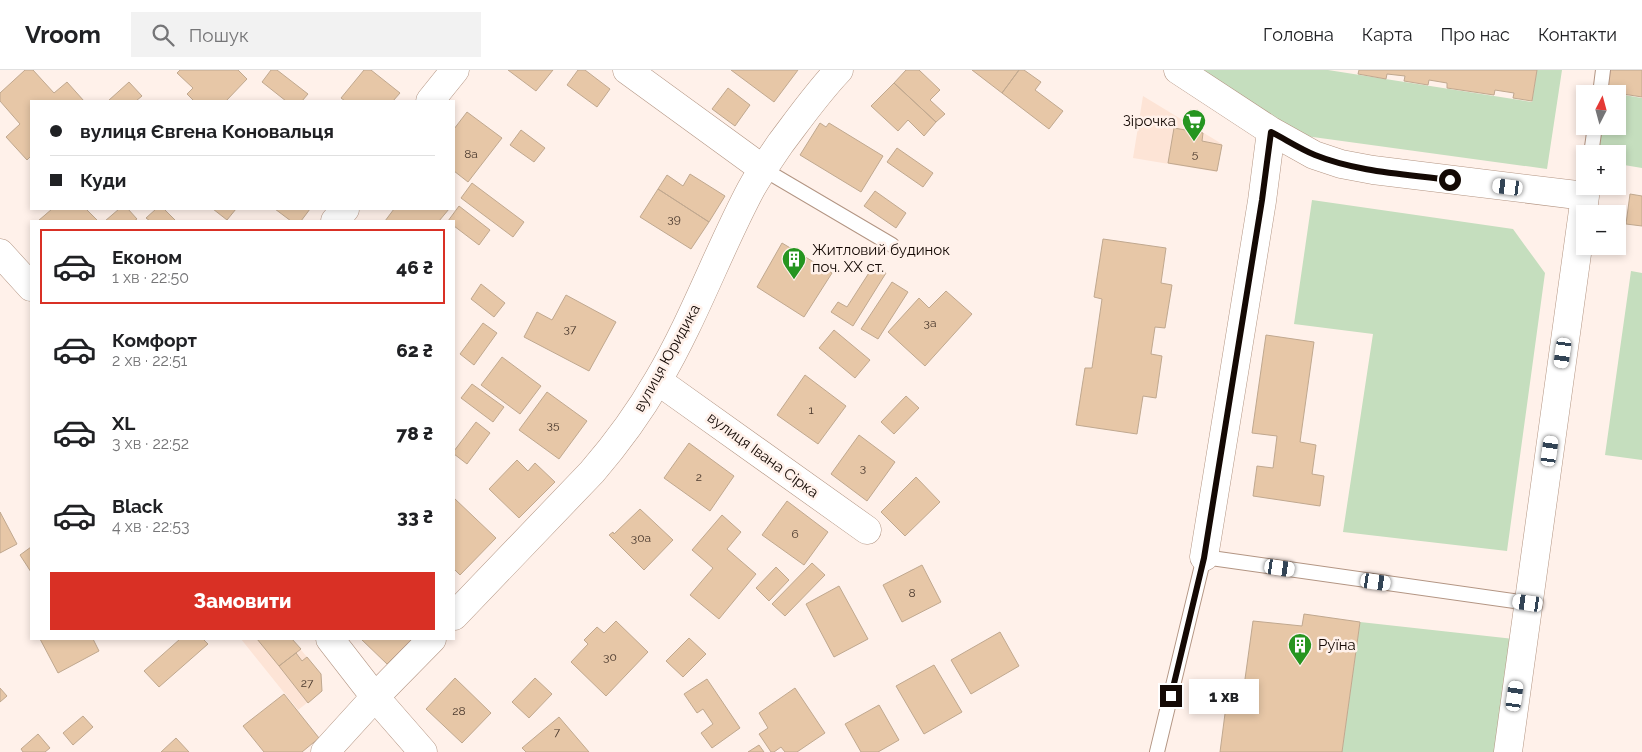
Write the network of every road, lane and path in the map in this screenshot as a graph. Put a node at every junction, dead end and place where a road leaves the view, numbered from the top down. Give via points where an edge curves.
1 (455, 70) edge
2 (839, 70) edge
3 (1178, 70) edge
4 (1603, 70) edge
5 (630, 71) edge
6 (1601, 85) edge
7 (431, 100) edge
8 (1271, 132) junction
9 (763, 169) junction
10 (1576, 190) edge
11 (1585, 195) edge
12 (344, 210) edge
13 (336, 220) edge
14 (892, 245) dead end
15 (0, 253) edge
16 (30, 286) edge
17 (658, 381) junction
18 (867, 530) dead end
19 (1204, 558) junction
20 (1528, 603) junction
21 (455, 615) edge
22 (331, 640) edge
23 (431, 640) edge
24 (375, 696) junction
25 (325, 752) edge
26 (423, 752) edge
27 (1157, 752) edge
28 (1508, 752) edge

1 - 7 street
2 - 9 street, вулиця Юридика
3 - 8 street
4 - 6 lane
5 - 9 street
8 - 10 street via 1314,155 1341,164
8 - 19 street
9 - 14 lane
9 - 17 street, вулиця Юридика
11 - 20 street
12 - 13 street
15 - 16 street
17 - 18 street, вулиця Івана Сірка
17 - 21 street, вулиця Юридика via 613,448
19 - 20 lane
19 - 27 lane
20 - 28 street
22 - 24 street
23 - 24 street
24 - 25 street
24 - 26 street

